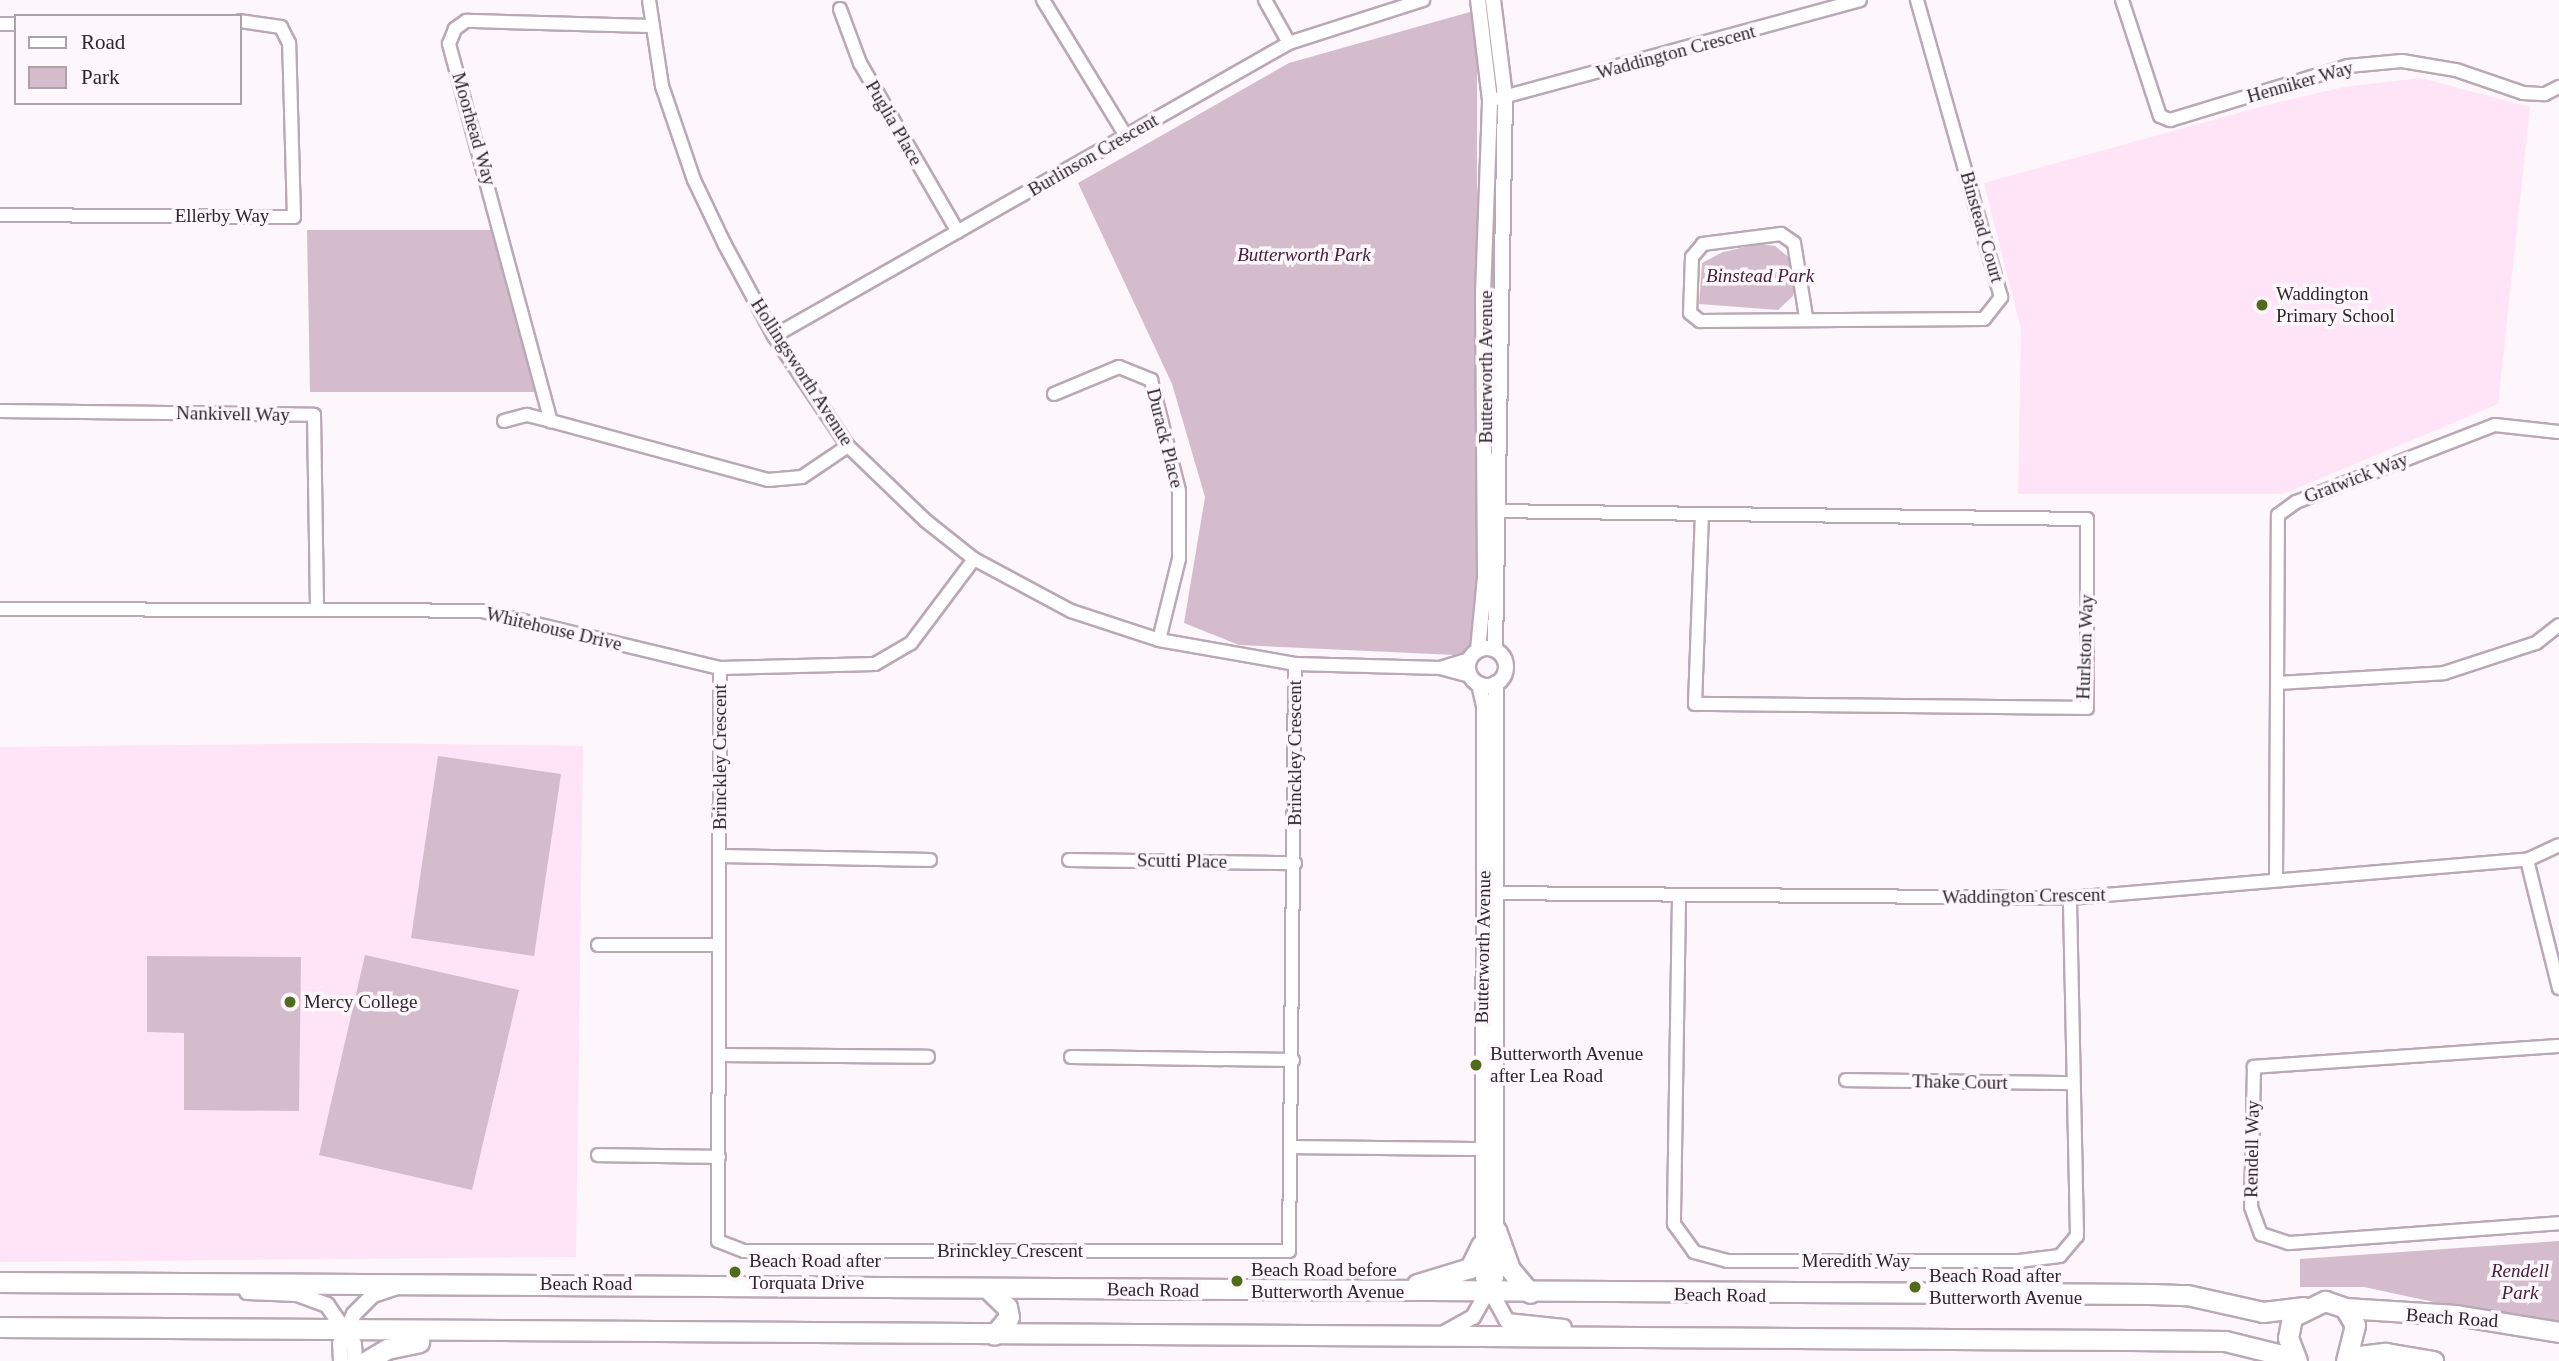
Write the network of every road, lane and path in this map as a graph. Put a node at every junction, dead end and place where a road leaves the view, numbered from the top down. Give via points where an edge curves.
1 (649, 0) edge
2 (1043, 0) edge
3 (1265, 0) edge
4 (1423, 0) edge
5 (1478, 0) edge
6 (1493, 0) edge
7 (1860, 0) edge
8 (1917, 0) edge
9 (2122, 0) edge
10 (840, 9) dead end
11 (242, 21) edge
12 (650, 26) junction
13 (1289, 43) junction
14 (2559, 87) edge
15 (1506, 97) junction
16 (1490, 100) junction
17 (1126, 136) junction
18 (0, 215) edge
19 (958, 232) junction
20 (1806, 317) junction
21 (774, 335) junction
22 (1054, 394) dead end
23 (0, 411) edge
24 (504, 421) dead end
25 (551, 421) junction
26 (2559, 432) edge
27 (848, 446) junction
28 (1493, 511) junction
29 (1702, 514) junction
30 (974, 559) junction
31 (0, 609) edge
32 (317, 610) junction
33 (2559, 625) edge
34 (1159, 640) junction
35 (1495, 649) junction
36 (1474, 654) junction
37 (1295, 664) junction
38 (720, 668) junction
39 (1440, 668) junction
40 (1475, 680) junction
41 (1496, 683) junction
42 (2278, 683) junction
43 (2559, 845) edge
44 (720, 856) junction
45 (930, 860) dead end
46 (1069, 860) dead end
47 (2527, 860) junction
48 (1295, 863) junction
49 (2276, 880) junction
50 (1491, 893) junction
51 (1679, 898) junction
52 (2070, 898) junction
53 (598, 945) dead end
54 (719, 945) junction
55 (2559, 988) edge
56 (2559, 1046) edge
57 (719, 1055) junction
58 (928, 1057) dead end
59 (1071, 1057) dead end
60 (1293, 1060) junction
61 (1846, 1080) dead end
62 (2073, 1083) junction
63 (1293, 1147) junction
64 (1488, 1149) junction
65 (598, 1155) dead end
66 (719, 1157) junction
67 (2559, 1223) edge
68 (1496, 1230) junction
69 (1481, 1245) junction
70 (0, 1282) edge
71 (184, 1282) junction
72 (408, 1284) junction
73 (987, 1288) junction
74 (1385, 1292) junction
75 (1490, 1293) junction
76 (1530, 1293) junction
77 (2303, 1307) junction
78 (2345, 1308) junction
79 (0, 1327) edge
80 (2559, 1332) edge
81 (346, 1333) junction
82 (489, 1334) junction
83 (994, 1335) junction
84 (1432, 1337) junction
85 (1602, 1338) junction
86 (2349, 1359) edge
87 (2295, 1360) edge
88 (341, 1361) edge
89 (355, 1361) edge
90 (368, 1361) edge
91 (2433, 1361) edge

1 - 12 street, Hollingsworth Avenue
2 - 17 street
3 - 13 street
4 - 13 street, Burlinson Crescent
5 - 16 street, Butterworth Avenue
6 - 15 street, Butterworth Avenue
7 - 15 street, Waddington Crescent
8 - 20 street, Binstead Court via 2001,298 1984,318
9 - 14 street, Henniker Way via 2161,116 2171,120 2348,66 2402,61 2456,69 2523,93 2545,94
10 - 19 street, Puglia Place via 860,63
11 - 18 street, Ellerby Way via 281,27 289,43 294,217
12 - 21 street, Hollingsworth Avenue via 662,86 694,180
12 - 25 street, Moorhead Way via 466,21 455,29 449,44
13 - 17 street, Burlinson Crescent
15 - 16 street, Waddington Crescent
15 - 28 street, Butterworth Avenue
16 - 28 street, Butterworth Avenue via 1483,294
17 - 19 street, Burlinson Crescent
19 - 21 street, Burlinson Crescent
20 - 20 street, Binstead Court via 1700,321 1690,313 1692,257 1703,244 1781,234 1794,243
21 - 27 street, Hollingsworth Avenue
22 - 34 street, Durack Place via 1119,367 1151,380 1179,491 1179,559
23 - 32 street, Nankivell Way via 314,415
24 - 25 street via 527,415
25 - 27 street via 768,480 802,477
26 - 42 street, Gratwick Way via 2495,425 2296,502 2278,515
27 - 30 street, Hollingsworth Avenue via 926,521
28 - 29 street, Hurlston Way
28 - 35 street, Butterworth Avenue
28 - 36 street, Butterworth Avenue
29 - 29 street, Hurlston Way via 1695,704 2087,708 2087,519
30 - 34 street, Hollingsworth Avenue via 1071,611
30 - 38 street, Whitehouse Drive via 911,643 874,664
31 - 32 street, Whitehouse Drive
32 - 38 street, Whitehouse Drive via 482,611
33 - 42 street via 2536,643 2444,673
34 - 37 street, Hollingsworth Avenue
35 - 36 street
35 - 41 street, Butterworth Avenue via 1506,669
36 - 39 street, Hollingsworth Avenue
36 - 40 street, Butterworth Avenue
37 - 39 street, Hollingsworth Avenue
37 - 48 street, Brinckley Crescent
38 - 44 street, Brinckley Crescent
39 - 40 street, Hollingsworth Avenue
40 - 41 street
40 - 50 street, Butterworth Avenue via 1484,706
41 - 50 street, Butterworth Avenue
42 - 49 street, Gratwick Way
43 - 47 street, Waddington Crescent
44 - 45 street
44 - 54 street, Brinckley Crescent
46 - 48 street, Scutti Place
47 - 49 street, Waddington Crescent
47 - 55 street
48 - 60 street, Brinckley Crescent
49 - 52 street, Waddington Crescent
50 - 51 street, Waddington Crescent
50 - 64 street, Butterworth Avenue
51 - 52 street, Waddington Crescent
51 - 62 street, Meredith Way via 1674,1224 1694,1252 1727,1261 2020,1261 2060,1256 2077,1236
52 - 62 street, Meredith Way
53 - 54 street
54 - 57 street, Brinckley Crescent
56 - 67 street, Rendell Way via 2254,1067 2251,1207 2261,1234 2289,1243
57 - 58 street
57 - 66 street, Brinckley Crescent
59 - 60 street
60 - 63 street, Brinckley Crescent
61 - 62 street, Thake Court
63 - 64 street
63 - 66 street, Brinckley Crescent via 1289,1251 744,1251 718,1241
64 - 68 street, Butterworth Avenue
64 - 69 street, Butterworth Avenue
65 - 66 street
68 - 75 street, Butterworth Avenue
68 - 76 main road via 1510,1269
69 - 74 main road via 1470,1268
69 - 75 street, Butterworth Avenue via 1483,1277
70 - 71 main road, Beach Road
71 - 72 main road, Beach Road
71 - 81 street via 210,1291 315,1300 338,1315
72 - 73 main road, Beach Road
72 - 81 street via 373,1295 354,1314
73 - 74 main road, Beach Road
73 - 83 main road via 1007,1307 1009,1317
74 - 75 main road, Beach Road
75 - 76 main road, Beach Road
75 - 84 street via 1473,1317
75 - 85 street, Butterworth Avenue via 1507,1321 1571,1328
76 - 77 main road, Beach Road via 2150,1294 2187,1295 2263,1312
77 - 78 main road, Beach Road via 2325,1301
77 - 87 main road via 2289,1328
78 - 80 main road, Beach Road via 2456,1315
78 - 86 main road via 2355,1325
79 - 81 main road
81 - 82 main road
81 - 88 street
81 - 89 street via 354,1344
82 - 83 main road
82 - 90 main road via 407,1343
83 - 84 main road
84 - 85 main road
85 - 87 main road via 2225,1341
86 - 91 main road via 2386,1353

